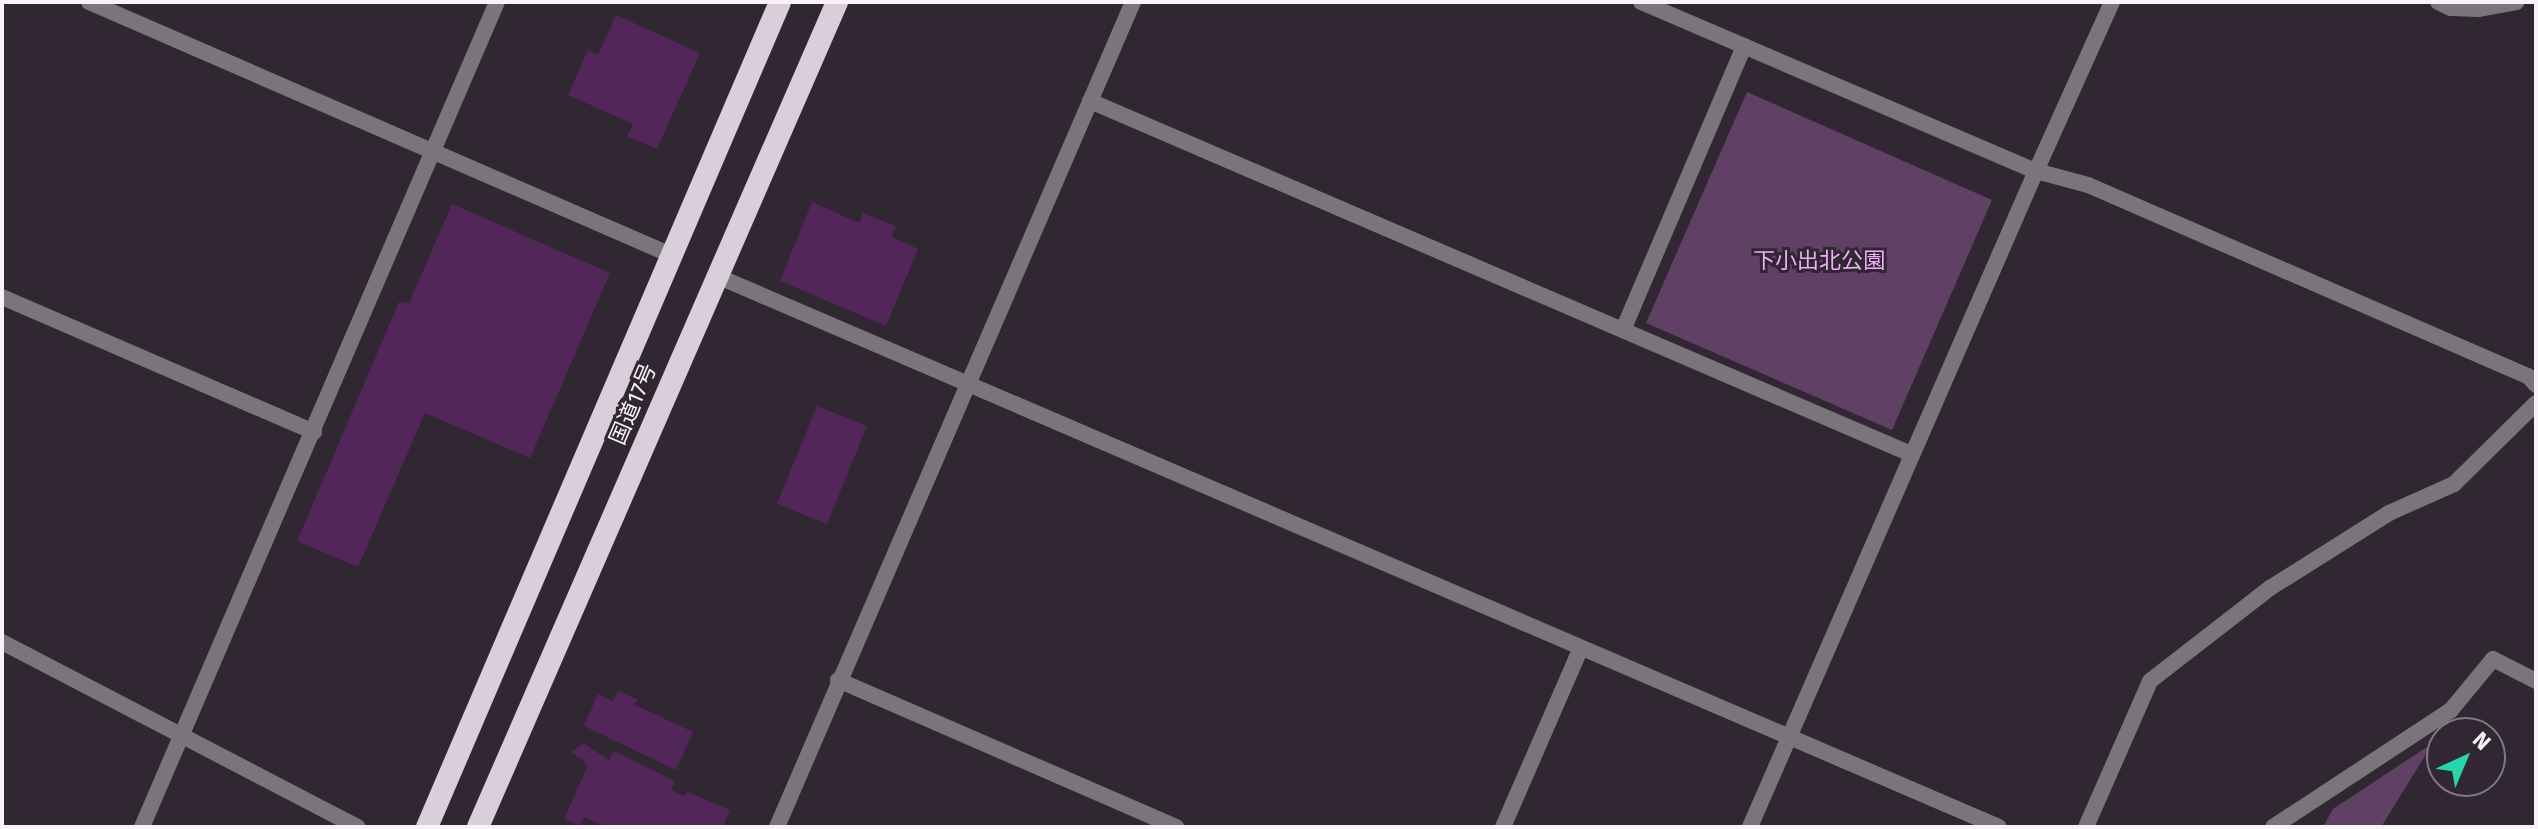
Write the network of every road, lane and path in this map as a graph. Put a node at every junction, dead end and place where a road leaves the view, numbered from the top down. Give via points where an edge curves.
1 (89, 2) edge
2 (497, 2) edge
3 (780, 2) edge
4 (837, 2) edge
5 (1133, 2) edge
6 (1641, 2) edge
7 (2112, 2) edge
8 (2438, 2) edge
9 (2516, 2) edge
10 (1744, 46) junction
11 (1090, 101) junction
12 (433, 151) junction
13 (2036, 171) junction
14 (671, 255) junction
15 (717, 276) junction
16 (2, 297) edge
17 (1623, 330) junction
18 (967, 385) junction
19 (2536, 385) edge
20 (2536, 403) edge
21 (314, 432) junction
22 (1911, 454) junction
23 (2, 642) edge
24 (1581, 648) junction
25 (838, 680) junction
26 (2536, 681) edge
27 (181, 736) junction
28 (1790, 738) junction
29 (142, 827) edge
30 (358, 827) edge
31 (427, 827) edge
32 (478, 827) edge
33 (777, 827) edge
34 (1176, 827) edge
35 (1503, 827) edge
36 (1750, 827) edge
37 (1999, 827) edge
38 (2086, 827) edge
39 (2273, 827) edge

1 - 12 street
2 - 12 street
3 - 14 highway, 国道17号
4 - 15 highway, 国道17号
5 - 11 street
6 - 10 street
7 - 13 street
8 - 9 street via 2464,9
10 - 13 street
10 - 17 street
11 - 17 street
11 - 18 street
12 - 14 street
12 - 21 street
13 - 19 street via 2088,185 2528,376
13 - 22 street
14 - 31 highway, 国道17号
15 - 18 street
15 - 32 highway, 国道17号
16 - 21 street
17 - 22 street
18 - 24 street
18 - 25 street
20 - 38 street via 2454,484 2389,513 2270,588 2150,681
21 - 27 street
22 - 28 street
23 - 27 street
24 - 28 street
24 - 35 street
25 - 33 street
25 - 34 street
26 - 39 street via 2493,659 2451,710
27 - 29 street
27 - 30 street
28 - 36 street
28 - 37 street

